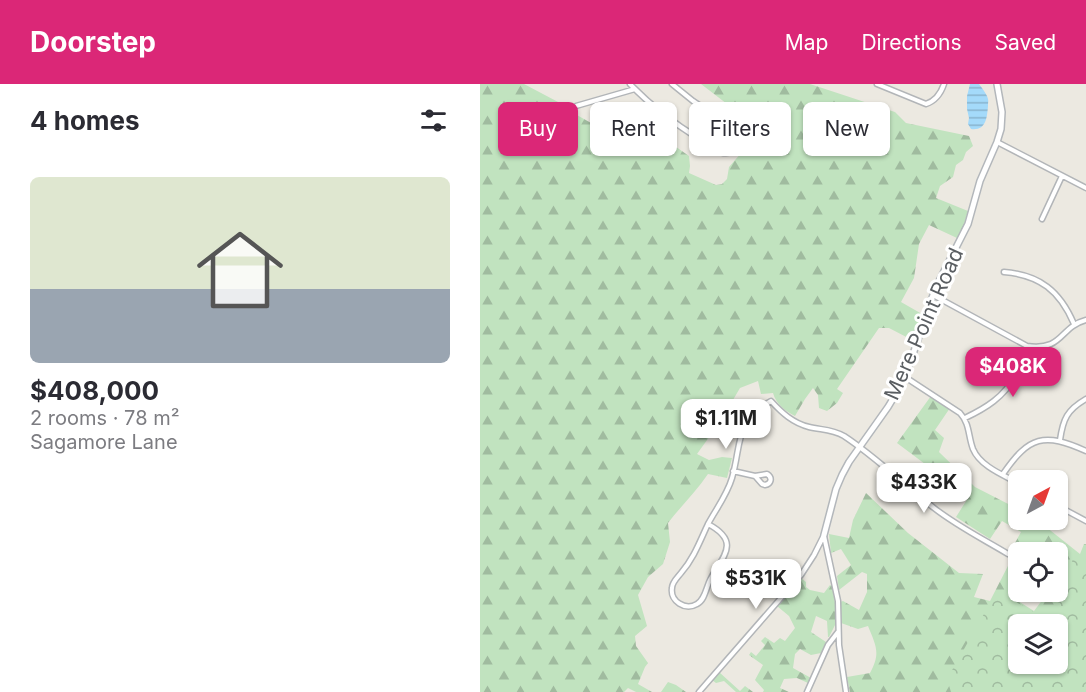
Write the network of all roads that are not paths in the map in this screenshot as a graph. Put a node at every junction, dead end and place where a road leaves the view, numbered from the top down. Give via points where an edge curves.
1 (630, 84) edge
2 (672, 84) edge
3 (877, 84) edge
4 (944, 84) edge
5 (997, 84) edge
6 (635, 89) junction
7 (578, 105) edge
8 (997, 142) junction
9 (1062, 176) junction
10 (1086, 188) edge
11 (1042, 219) dead end
12 (1004, 272) dead end
13 (933, 295) junction
14 (1086, 320) edge
15 (1074, 324) junction
16 (1027, 346) junction
17 (905, 377) junction
18 (1086, 399) edge
19 (965, 418) junction
20 (1059, 440) junction
21 (859, 447) junction
22 (1086, 451) edge
23 (733, 471) junction
24 (1003, 474) junction
25 (755, 476) dead end
26 (1008, 477) edge
27 (1068, 511) edge
28 (1086, 521) edge
29 (708, 524) junction
30 (824, 535) junction
31 (1008, 554) dead end
32 (838, 631) junction
33 (699, 692) edge
34 (807, 692) edge
35 (846, 692) edge

1 - 6 street
2 - 6 street via 736,130 740,137 735,150 726,153 715,149 666,117
3 - 4 street via 926,104
5 - 8 street, Mere Point Road via 1002,118
6 - 7 street
8 - 9 street
8 - 13 street, Mere Point Road via 980,181 968,224
9 - 10 street
9 - 11 street
12 - 15 street via 1027,276 1053,290
13 - 16 street
13 - 17 street, Mere Point Road
14 - 15 street
15 - 16 street via 1058,341
16 - 19 street via 1005,391
17 - 19 street
17 - 21 street, Mere Point Road
18 - 20 street via 1067,415
19 - 24 street via 977,456
20 - 22 street
20 - 24 street via 1038,441 1024,448
21 - 23 street via 838,433 798,423 771,401 743,427
21 - 30 street, Mere Point Road via 839,482
21 - 31 street via 934,508
23 - 25 street
23 - 29 street via 725,495
24 - 26 street
27 - 28 street
29 - 29 street via 694,554 672,585 673,597 684,606 702,600 726,553 724,537
30 - 32 street via 838,601
30 - 33 street, Mere Point Road via 796,581
32 - 34 street
32 - 35 street

